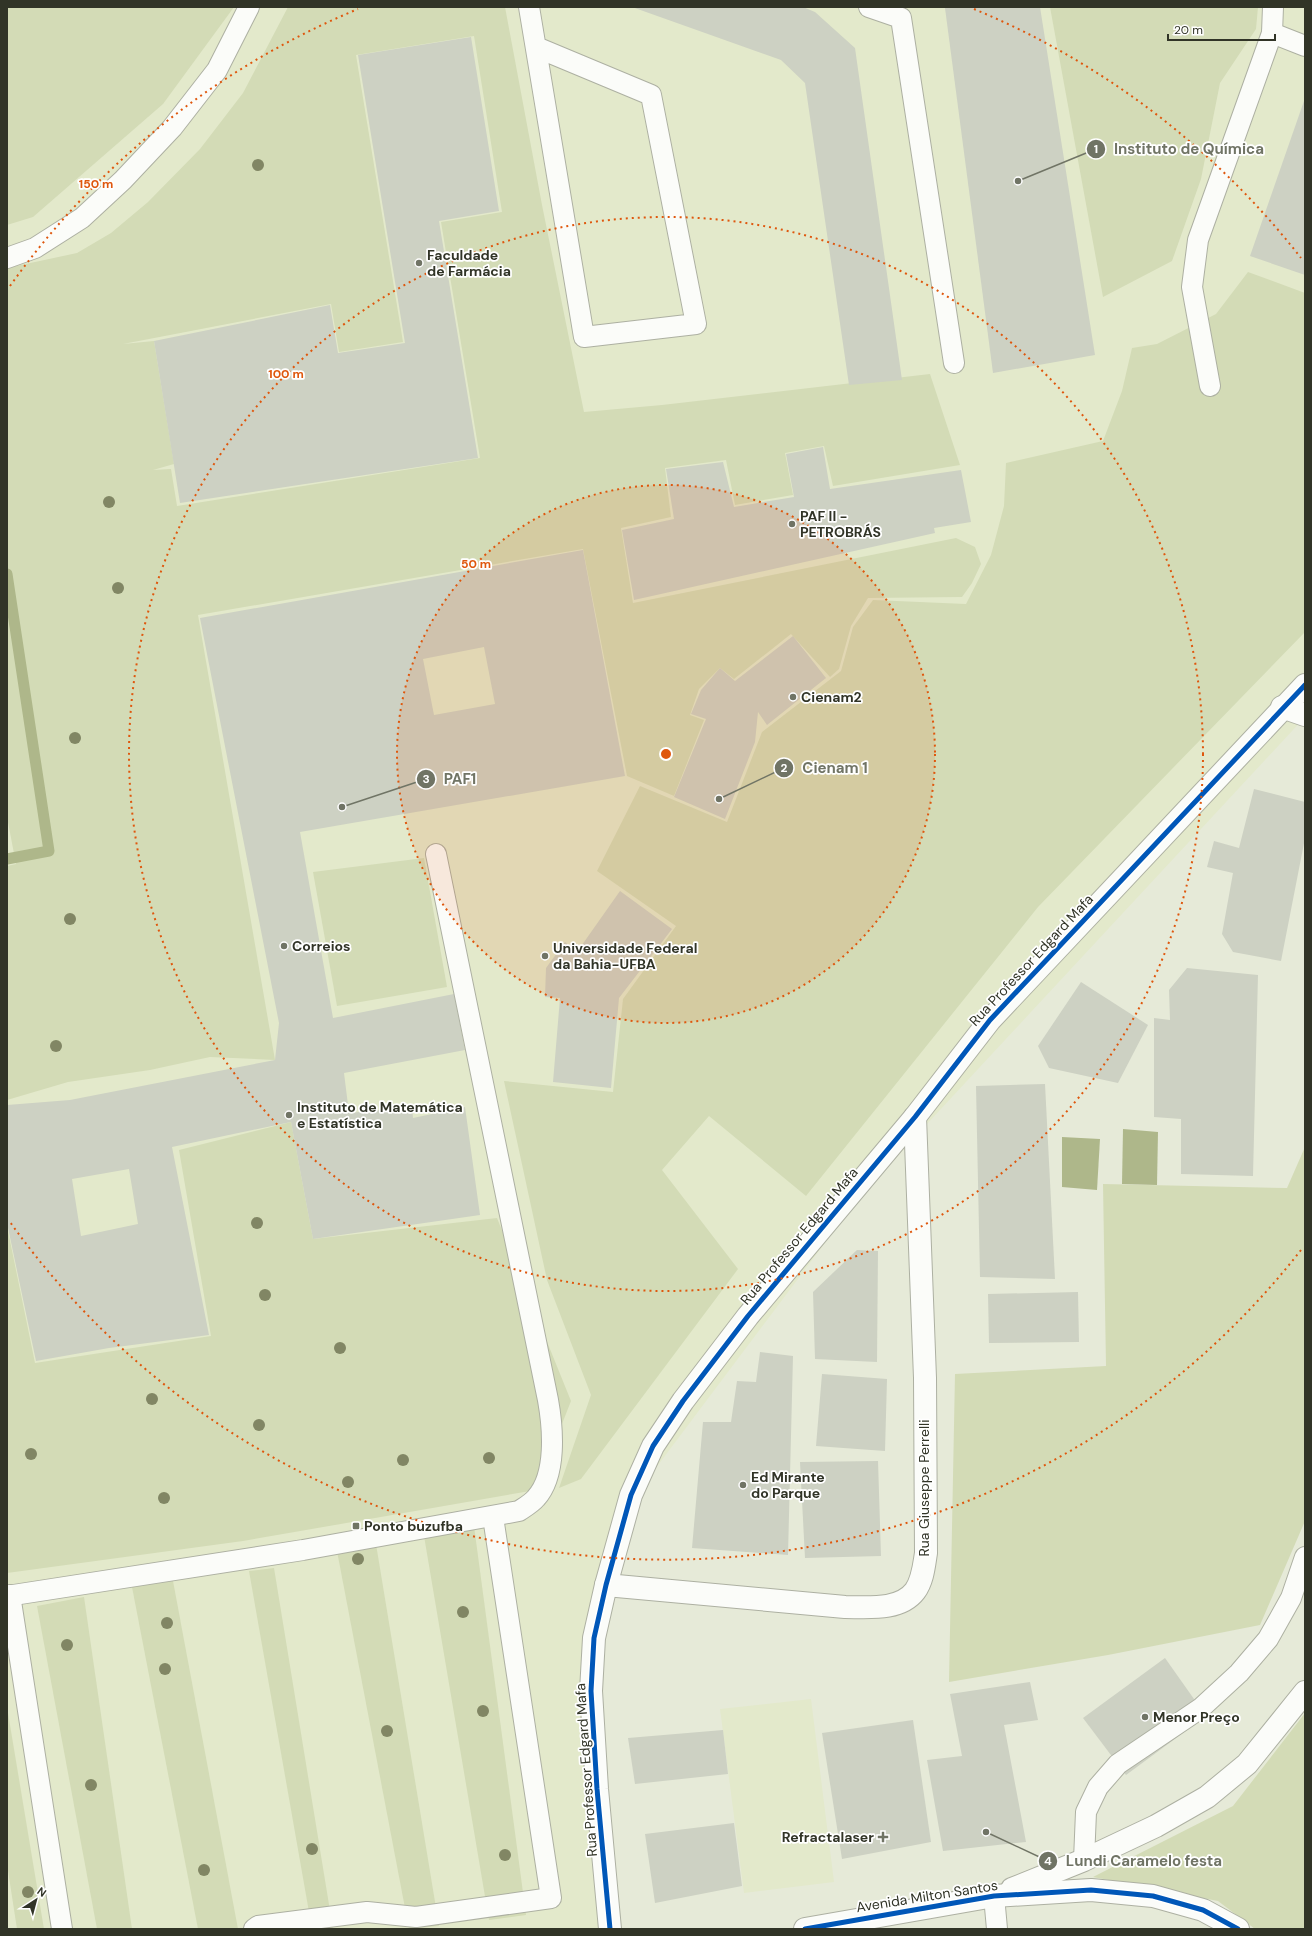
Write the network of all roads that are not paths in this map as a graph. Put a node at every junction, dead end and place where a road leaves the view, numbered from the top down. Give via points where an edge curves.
1 (249, 7) edge
2 (529, 7) edge
3 (869, 7) edge
4 (1273, 7) edge
5 (1272, 33) junction
6 (536, 46) junction
7 (1305, 46) edge
8 (7, 258) edge
9 (954, 363) dead end
10 (1210, 386) dead end
11 (1305, 684) edge
12 (1282, 707) junction
13 (1305, 715) edge
14 (436, 854) dead end
15 (915, 1117) junction
16 (493, 1517) junction
17 (1305, 1558) edge
18 (606, 1585) junction
19 (9, 1596) edge
20 (1305, 1692) edge
21 (1084, 1860) junction
22 (994, 1896) junction
23 (874, 1923) edge
24 (62, 1929) edge
25 (254, 1929) edge
26 (610, 1929) edge
27 (805, 1929) edge
28 (997, 1929) edge
29 (1238, 1929) edge

1 - 8 lane via 217,70 172,128 123,180 82,218 35,248
2 - 6 lane
3 - 9 lane via 901,18
4 - 5 lane
5 - 7 lane
5 - 10 lane via 1198,240 1192,287
6 - 6 lane via 584,337 696,324 651,95
11 - 12 street, Rua Professor Edgard Mafa
12 - 13 street
12 - 15 street, Rua Professor Edgard Mafa via 990,1020
14 - 16 lane via 553,1430 548,1478 536,1498 519,1511
15 - 18 street, Rua Professor Edgard Mafa via 748,1316 683,1401 653,1446 631,1494
15 - 18 street, Rua Giuseppe Perrelli via 924,1378 926,1553 922,1577 914,1592 901,1602 879,1607 845,1607
16 - 19 lane
16 - 25 lane via 551,1898 416,1917 367,1912 258,1926
17 - 21 lane via 1291,1598 1268,1639 1239,1673 1200,1708 1118,1764 1098,1787 1086,1812
18 - 26 street, Rua Professor Edgard Mafa via 594,1638 591,1691 596,1789
19 - 24 lane
20 - 21 street, Avenida Milton Santos via 1247,1764 1207,1797 1156,1826
21 - 22 street, Avenida Milton Santos
22 - 23 street, Avenida Milton Santos
22 - 28 lane
22 - 29 street, Avenida Milton Santos via 1091,1890 1153,1896 1203,1910
23 - 27 street, Avenida Milton Santos

